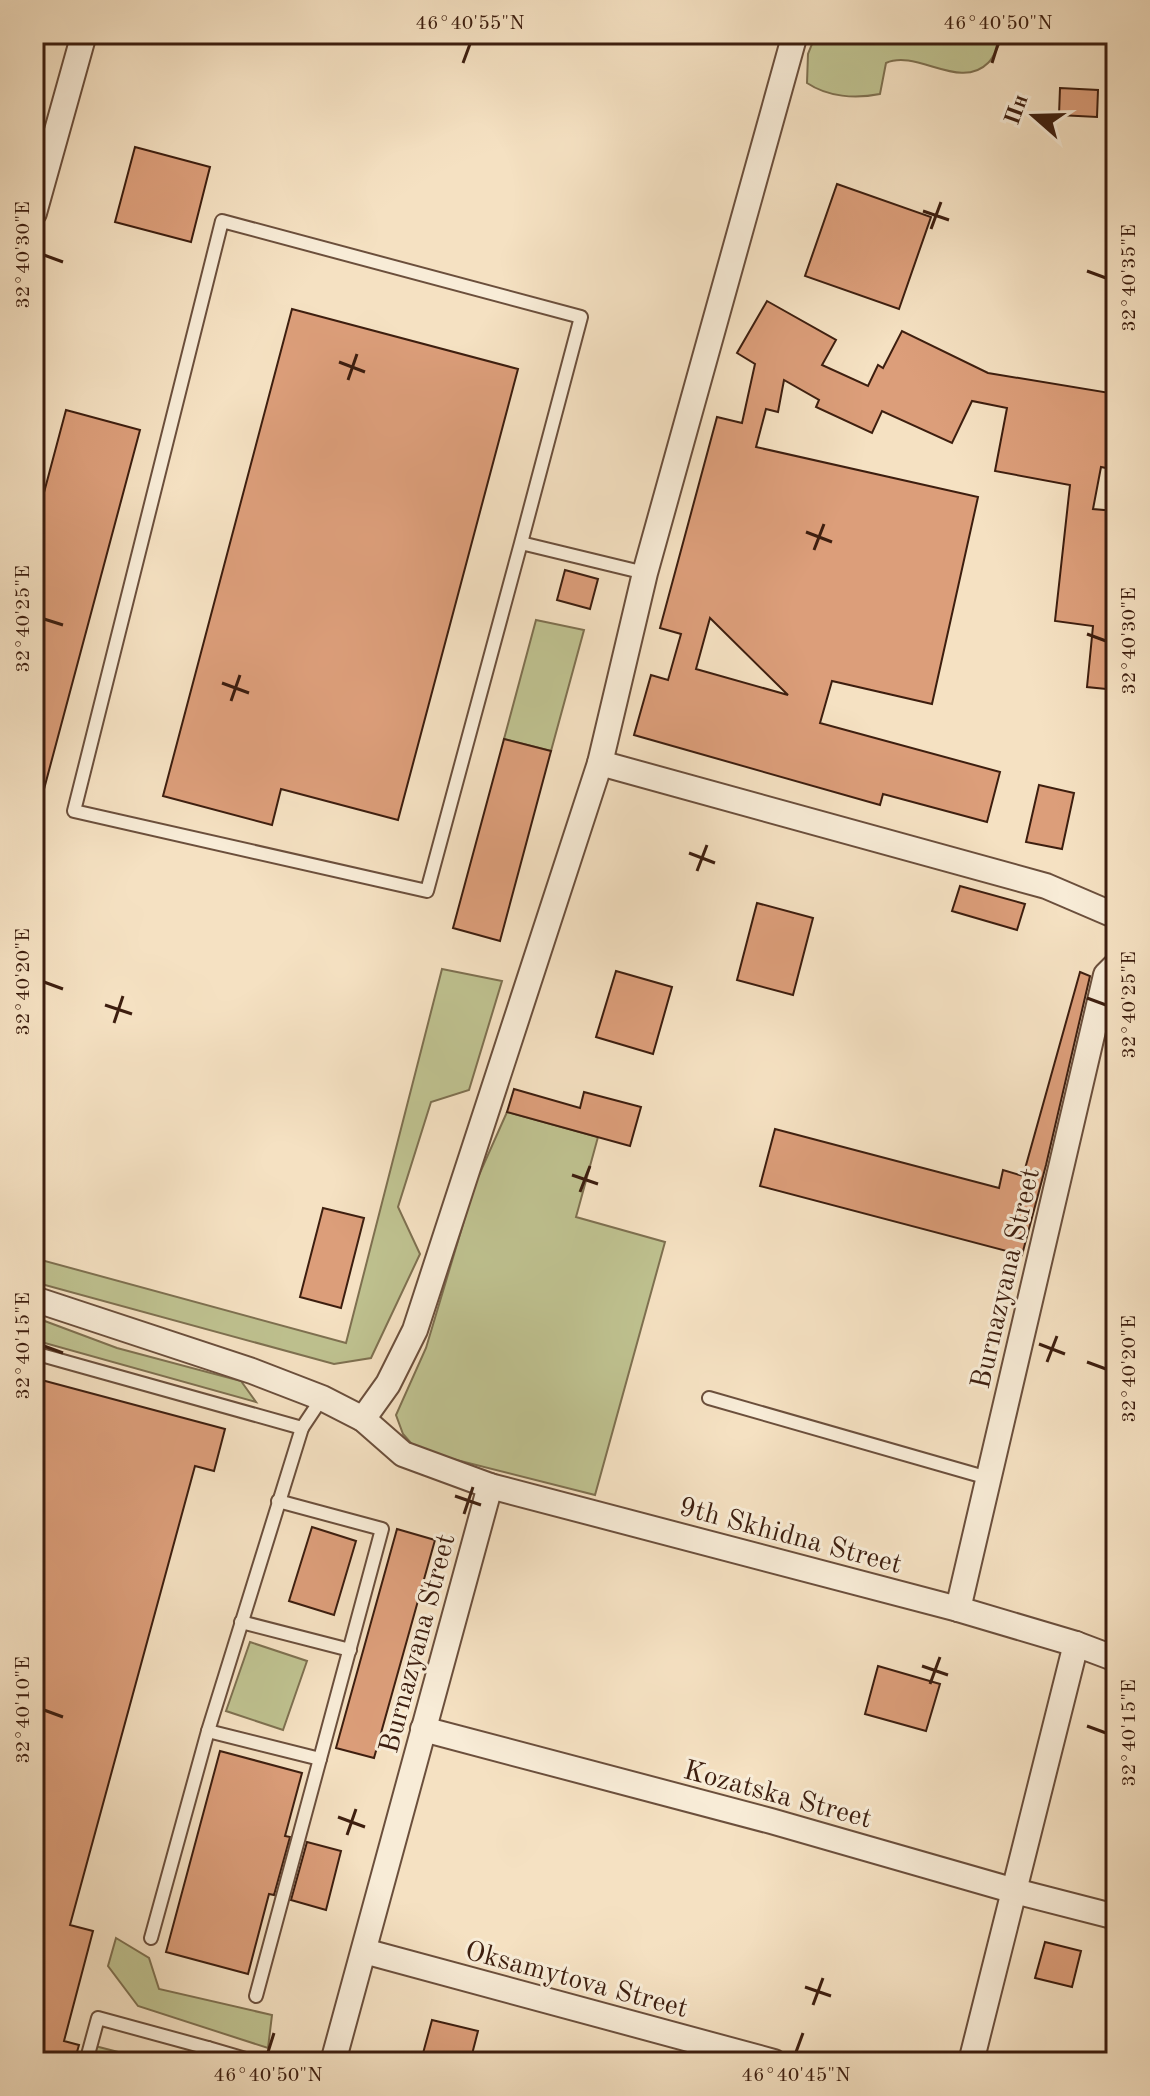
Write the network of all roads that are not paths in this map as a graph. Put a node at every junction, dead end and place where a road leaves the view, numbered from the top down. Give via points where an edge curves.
1 (84, 34) edge
2 (795, 34) edge
3 (34, 213) edge
4 (521, 543) junction
5 (645, 573) junction
6 (600, 763) junction
7 (1116, 916) edge
8 (1116, 965) edge
9 (34, 1299) edge
10 (34, 1353) edge
11 (322, 1398) junction
12 (709, 1398) dead end
13 (363, 1419) junction
14 (302, 1428) junction
15 (988, 1478) junction
16 (490, 1486) junction
17 (278, 1501) junction
18 (958, 1609) junction
19 (241, 1622) junction
20 (1076, 1644) junction
21 (350, 1650) junction
22 (1116, 1659) edge
23 (423, 1729) junction
24 (208, 1731) junction
25 (320, 1759) junction
26 (1015, 1891) junction
27 (1116, 1917) edge
28 (151, 1938) dead end
29 (364, 1951) junction
30 (256, 1996) dead end
31 (208, 2048) junction
32 (86, 2062) edge
33 (204, 2062) edge
34 (256, 2062) edge
35 (333, 2062) edge
36 (774, 2062) edge
37 (971, 2062) edge

1 - 3 street
2 - 5 street
4 - 4 lane via 581,317 222,221 74,811 427,891
4 - 5 lane
5 - 6 street
6 - 7 street via 1046,886
6 - 13 street via 415,1330
8 - 15 street, Burnazyana Street via 1106,975
9 - 11 street
10 - 14 lane
11 - 13 street
11 - 14 lane
12 - 15 lane
13 - 16 street via 403,1454
14 - 17 lane
15 - 18 street, Burnazyana Street
16 - 18 street, 9th Skhidna Street
16 - 23 street, Burnazyana Street
17 - 19 lane
17 - 21 lane via 382,1529
18 - 20 street, 9th Skhidna Street
19 - 21 lane
19 - 24 lane
20 - 22 street, 9th Skhidna Street
20 - 26 street
21 - 25 lane
23 - 26 street, Kozatska Street
23 - 29 street, Burnazyana Street
24 - 25 lane
24 - 28 lane
25 - 30 lane
26 - 27 street, Kozatska Street
26 - 37 street
29 - 35 street, Burnazyana Street
29 - 36 street, Oksamytova Street
31 - 32 lane via 98,2018
31 - 33 lane
31 - 34 lane

